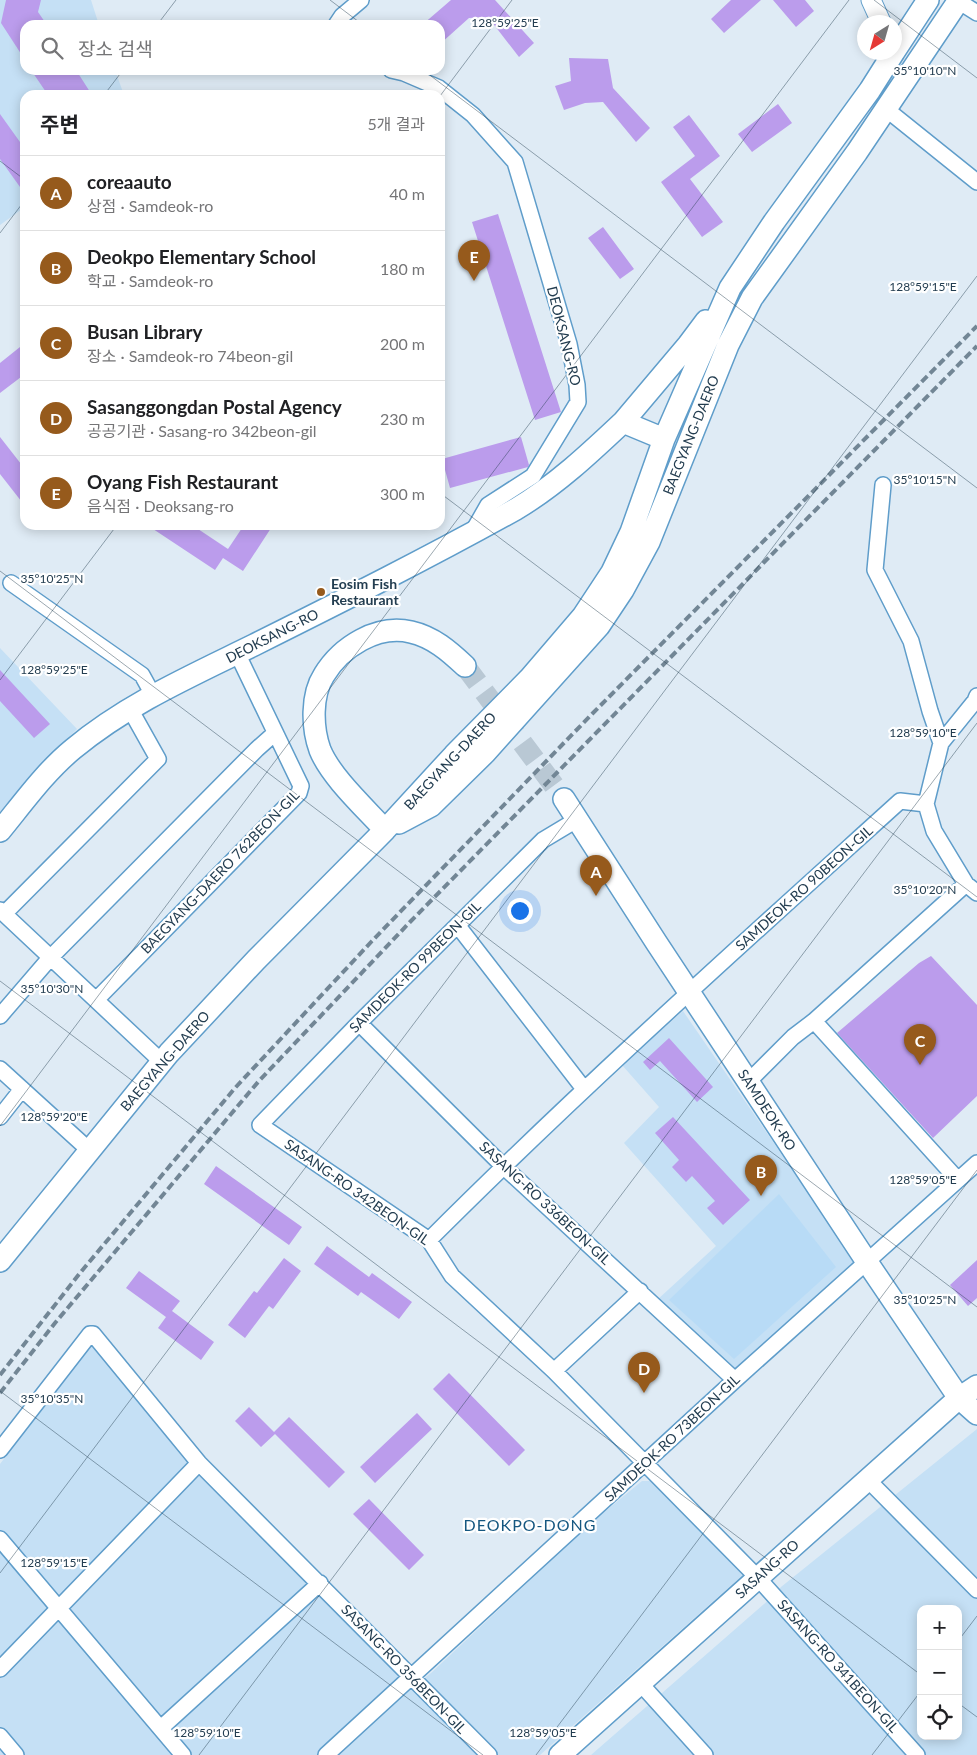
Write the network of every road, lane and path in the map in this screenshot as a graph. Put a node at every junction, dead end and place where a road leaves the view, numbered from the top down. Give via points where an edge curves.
1 (361, 0) edge
2 (871, 0) edge
3 (928, 0) edge
4 (959, 1) edge
5 (977, 13) edge
6 (878, 15) edge
7 (339, 20) edge
8 (902, 38) edge
9 (887, 60) edge
10 (896, 60) edge
11 (409, 75) edge
12 (909, 75) junction
13 (442, 90) edge
14 (445, 93) edge
15 (886, 109) junction
16 (977, 182) edge
17 (730, 288) junction
18 (623, 422) junction
19 (664, 439) junction
20 (883, 485) dead end
21 (471, 534) junction
22 (11, 583) dead end
23 (237, 654) junction
24 (465, 666) tunnel mouth
25 (153, 695) junction
26 (977, 696) edge
27 (130, 709) junction
28 (275, 732) junction
29 (941, 743) junction
30 (564, 799) tunnel mouth
31 (926, 804) junction
32 (578, 819) junction
33 (385, 830) junction
34 (0, 831) edge
35 (972, 888) edge
36 (2, 912) edge
37 (458, 926) junction
38 (50, 958) junction
39 (690, 992) junction
40 (96, 1000) junction
41 (0, 1016) edge
42 (814, 1021) junction
43 (359, 1023) junction
44 (162, 1062) junction
45 (0, 1069) edge
46 (748, 1082) junction
47 (22, 1089) junction
48 (584, 1089) junction
49 (0, 1117) edge
50 (260, 1125) joint
51 (89, 1150) junction
52 (977, 1163) edge
53 (503, 1166) junction
54 (958, 1180) junction
55 (429, 1240) junction
56 (0, 1261) edge
57 (867, 1262) junction
58 (640, 1291) junction
59 (554, 1371) junction
60 (735, 1380) junction
61 (977, 1386) edge
62 (959, 1398) junction
63 (977, 1414) edge
64 (0, 1450) edge
65 (199, 1463) junction
66 (644, 1463) junction
67 (868, 1480) junction
68 (0, 1539) edge
69 (758, 1578) junction
70 (320, 1583) junction
71 (977, 1590) edge
72 (59, 1607) junction
73 (0, 1669) edge
74 (412, 1676) junction
75 (640, 1683) junction
76 (161, 1728) junction
77 (0, 1736) edge
78 (16, 1755) edge
79 (183, 1755) edge
80 (326, 1755) edge
81 (489, 1755) edge
82 (560, 1755) edge
83 (704, 1755) edge
84 (917, 1755) edge

1 - 7 street
2 - 6 street
3 - 8 main road, BAEGYANG-DAERO
4 - 5 street, BAEGYANG-DAERO
4 - 12 main road, BAEGYANG-DAERO
9 - 17 main road, BAEGYANG-DAERO via 838,136
10 - 12 street
11 - 13 street, DEOKSANG-RO
12 - 15 main road, BAEGYANG-DAERO
14 - 21 street, DEOKSANG-RO via 473,115 515,162 569,344 577,385 578,402 533,476 488,505
15 - 16 street
15 - 33 main road, BAEGYANG-DAERO via 752,298 728,345 649,542 623,590 598,626 486,753 431,806
17 - 18 main road, DEOKSANG-RO via 688,345
17 - 19 main road, BAEGYANG-DAERO
18 - 19 main road
18 - 21 main road, DEOKSANG-RO via 577,466 540,495
19 - 33 main road, BAEGYANG-DAERO via 631,532 612,572 584,616 529,679
20 - 29 street via 875,570 911,642
21 - 23 main road, DEOKSANG-RO
22 - 25 street via 142,675
23 - 25 main road, DEOKSANG-RO
23 - 28 street, BAEGYANG-DAERO 762BEON-GIL
24 - 33 main road via 444,647 424,636 408,631 386,632 367,637 348,648 323,676 316,696 315,717 321,751 331,770
25 - 27 main road, DEOKSANG-RO
26 - 29 street
27 - 34 main road, DEOKSANG-RO via 71,750
27 - 36 street via 158,759
28 - 38 street
28 - 40 street, BAEGYANG-DAERO 762BEON-GIL via 301,786 299,793
29 - 31 street
30 - 32 main road, SAMDEOK-RO
31 - 35 street via 934,831
31 - 39 street, SAMDEOK-RO 90BEON-GIL via 900,800
32 - 37 street, SAMDEOK-RO 99BEON-GIL via 543,840
32 - 39 main road, SAMDEOK-RO
33 - 44 main road, BAEGYANG-DAERO via 256,960
35 - 42 street
36 - 38 street
37 - 43 street, SAMDEOK-RO 99BEON-GIL
37 - 48 street
38 - 40 street
38 - 41 street
39 - 46 main road, SAMDEOK-RO
39 - 48 street
40 - 44 street
42 - 46 street via 792,1037
42 - 54 street
43 - 50 street, SAMDEOK-RO 99BEON-GIL
43 - 53 street, SASANG-RO 336BEON-GIL
44 - 51 main road, BAEGYANG-DAERO
45 - 47 street
46 - 57 main road, SAMDEOK-RO
47 - 49 street
47 - 51 street
48 - 53 street
50 - 55 street, SASANG-RO 342BEON-GIL
51 - 56 main road, BAEGYANG-DAERO
52 - 54 street, SAMDEOK-RO 73BEON-GIL
53 - 55 street
53 - 58 street, SASANG-RO 336BEON-GIL
54 - 57 street, SAMDEOK-RO 73BEON-GIL
55 - 59 street, SASANG-RO 342BEON-GIL via 452,1276
57 - 60 street, SAMDEOK-RO 73BEON-GIL
57 - 62 main road, SAMDEOK-RO
58 - 59 street
58 - 60 street, SASANG-RO 336BEON-GIL
59 - 66 street, SASANG-RO 342BEON-GIL
60 - 66 street, SAMDEOK-RO 73BEON-GIL
61 - 62 main road, SASANG-RO
62 - 63 main road, SAMDEOK-RO
62 - 67 main road, SASANG-RO
64 - 65 street, SASANG-RO 356BEON-GIL via 93,1334
65 - 70 street, SASANG-RO 356BEON-GIL
65 - 72 street
66 - 69 street, SASANG-RO 342BEON-GIL
66 - 74 street, SAMDEOK-RO 73BEON-GIL
67 - 69 main road, SASANG-RO
67 - 71 street
68 - 72 street
69 - 75 main road, SASANG-RO
69 - 84 street, SASANG-RO 341BEON-GIL
70 - 74 street, SASANG-RO 356BEON-GIL
70 - 76 street
72 - 73 street
72 - 76 street
74 - 80 street, SAMDEOK-RO 73BEON-GIL
74 - 81 street, SASANG-RO 356BEON-GIL
75 - 82 main road, SASANG-RO
75 - 83 street
76 - 79 street
77 - 78 street

